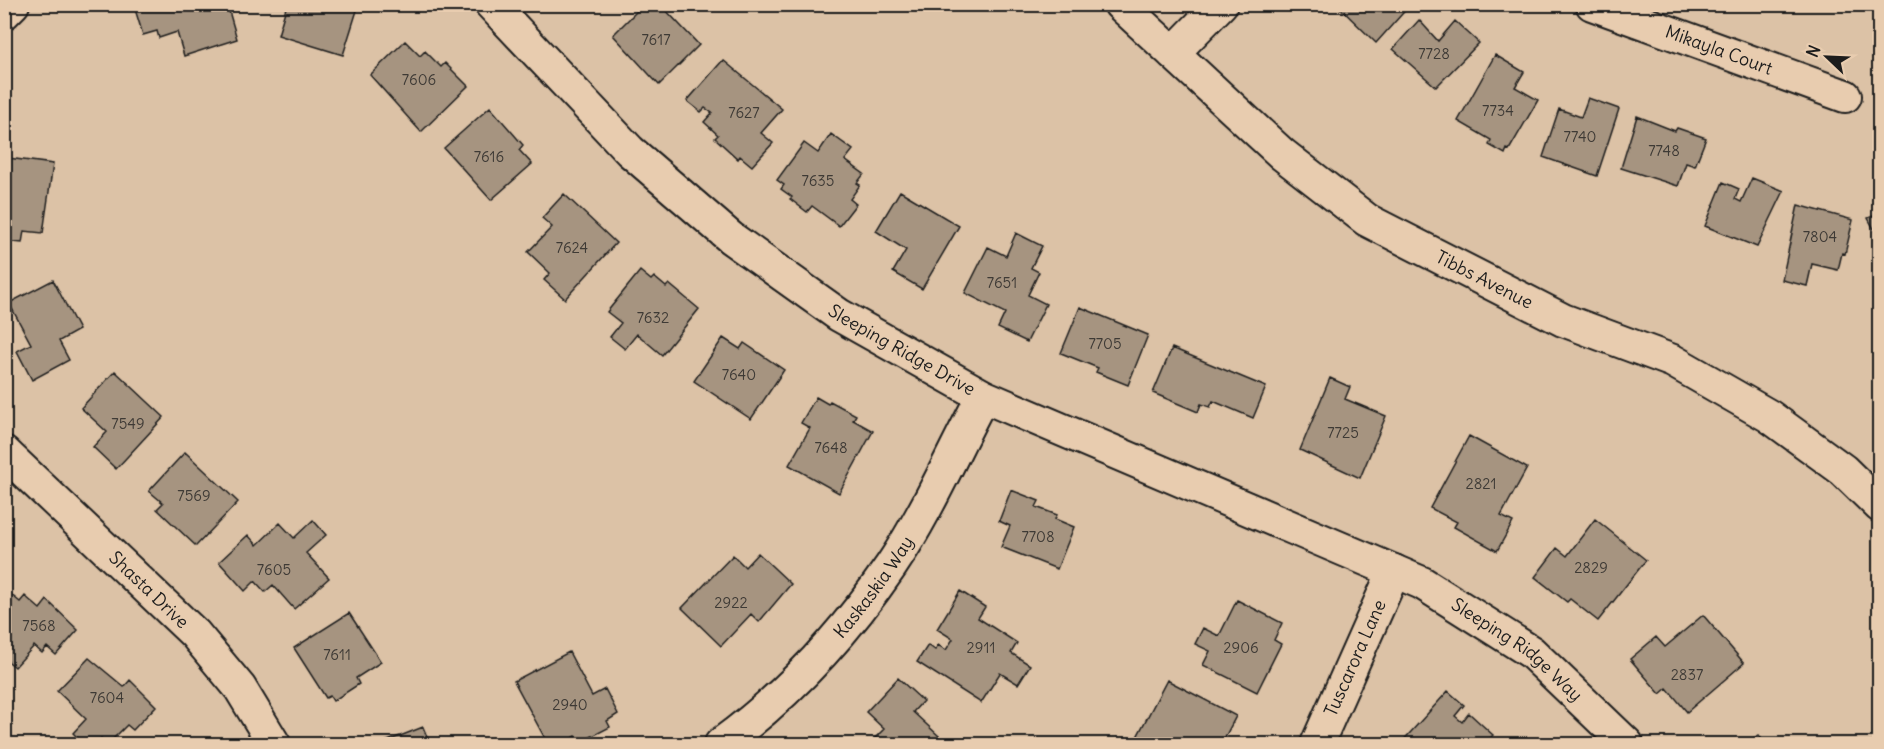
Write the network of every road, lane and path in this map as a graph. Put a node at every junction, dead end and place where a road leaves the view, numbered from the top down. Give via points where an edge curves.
1 (491, 4) edge
2 (1120, 4) edge
3 (1221, 4) edge
4 (1592, 4) edge
5 (1173, 53) junction
6 (1845, 96) dead end
7 (982, 396) junction
8 (4, 452) edge
9 (1880, 506) edge
10 (1394, 571) junction
11 (273, 744) edge
12 (721, 744) edge
13 (1317, 744) edge
14 (1627, 744) edge

1 - 7 street, Sleeping Ridge Drive via 630,151 731,237 838,315
2 - 5 street, Tibbs Avenue
3 - 5 street
4 - 6 street, Mikayla Court
5 - 9 street, Tibbs Avenue via 1302,171 1367,220 1563,320 1682,366 1769,416 1843,470
7 - 10 street, Sleeping Ridge Drive
7 - 12 street, Kaskaskia Way via 892,564 844,627 749,724
8 - 11 street, Shasta Drive via 195,634 240,688
10 - 13 street, Tuscarora Lane
10 - 14 street, Sleeping Ridge Way via 1422,583 1531,652

